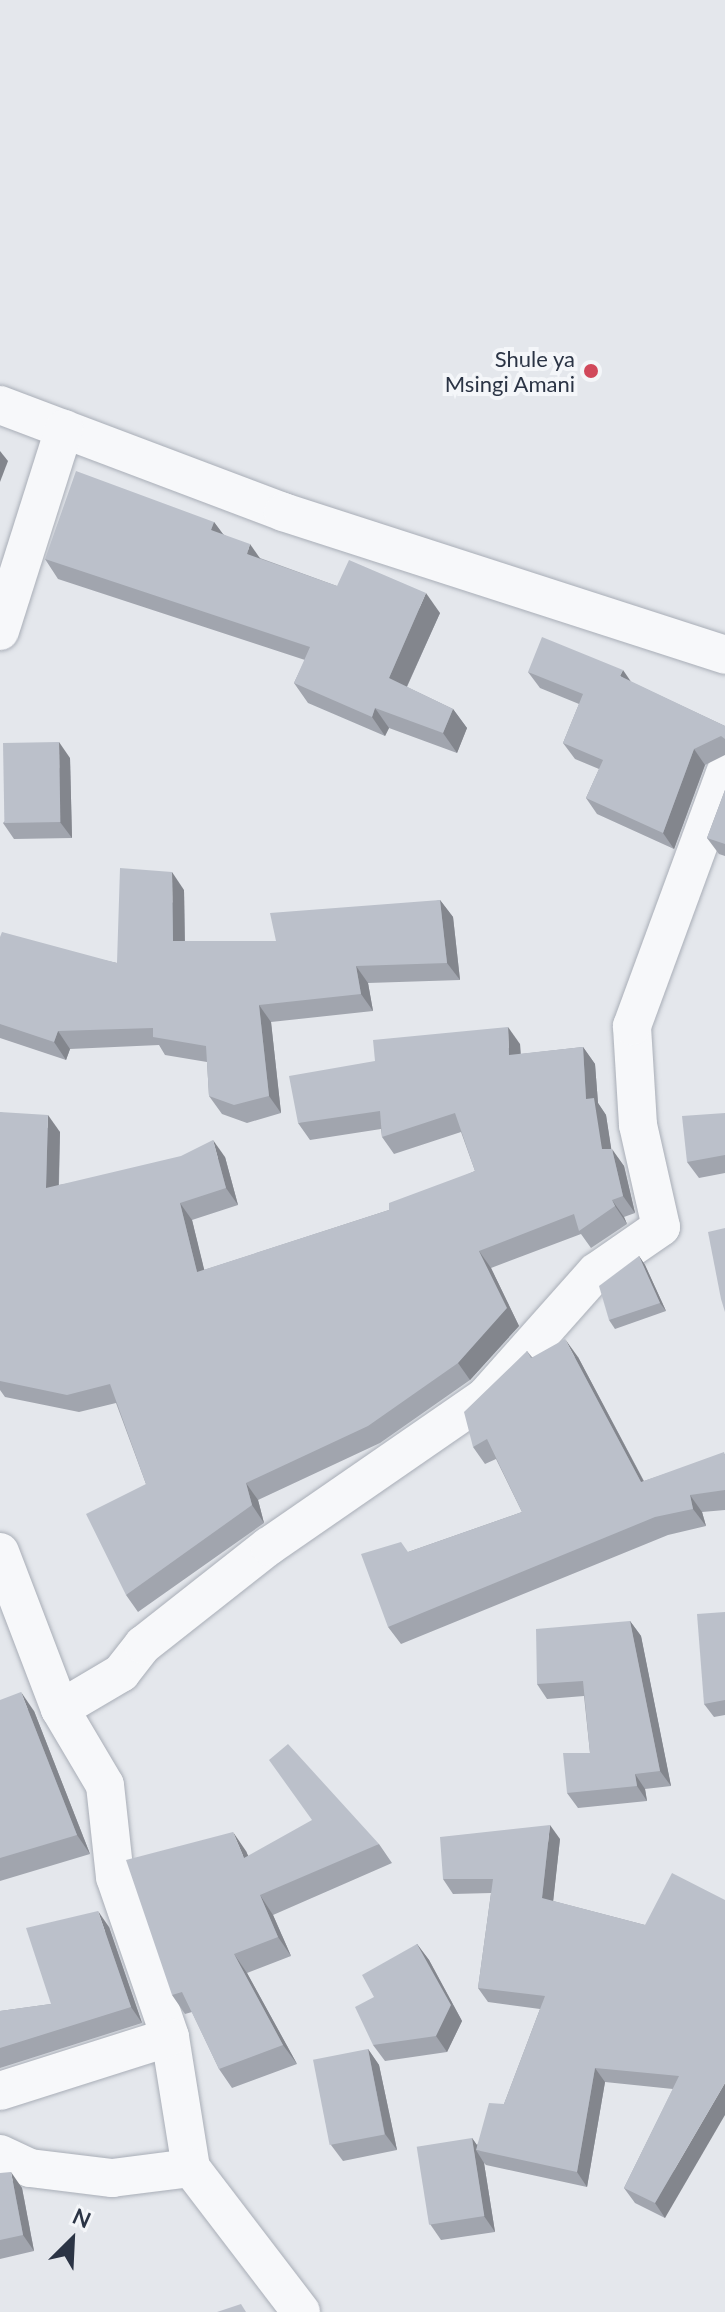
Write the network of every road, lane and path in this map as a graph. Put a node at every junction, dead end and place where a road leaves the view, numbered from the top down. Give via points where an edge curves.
1 (0, 405) edge
2 (64, 429) junction
3 (0, 631) edge
4 (725, 655) edge
5 (725, 773) edge
6 (0, 1552) edge
7 (60, 1709) junction
8 (170, 2037) junction
9 (0, 2091) edge
10 (0, 2154) edge
11 (191, 2168) junction
12 (301, 2312) edge

1 - 2 street
2 - 3 street
2 - 4 street via 283,512
5 - 7 street via 632,1026 638,1125 661,1227 596,1272 485,1397 269,1546 143,1645 121,1673
6 - 7 street
7 - 8 street via 105,1785 115,1877
8 - 9 street
8 - 11 street
10 - 11 street via 30,2168 112,2178
11 - 12 street

